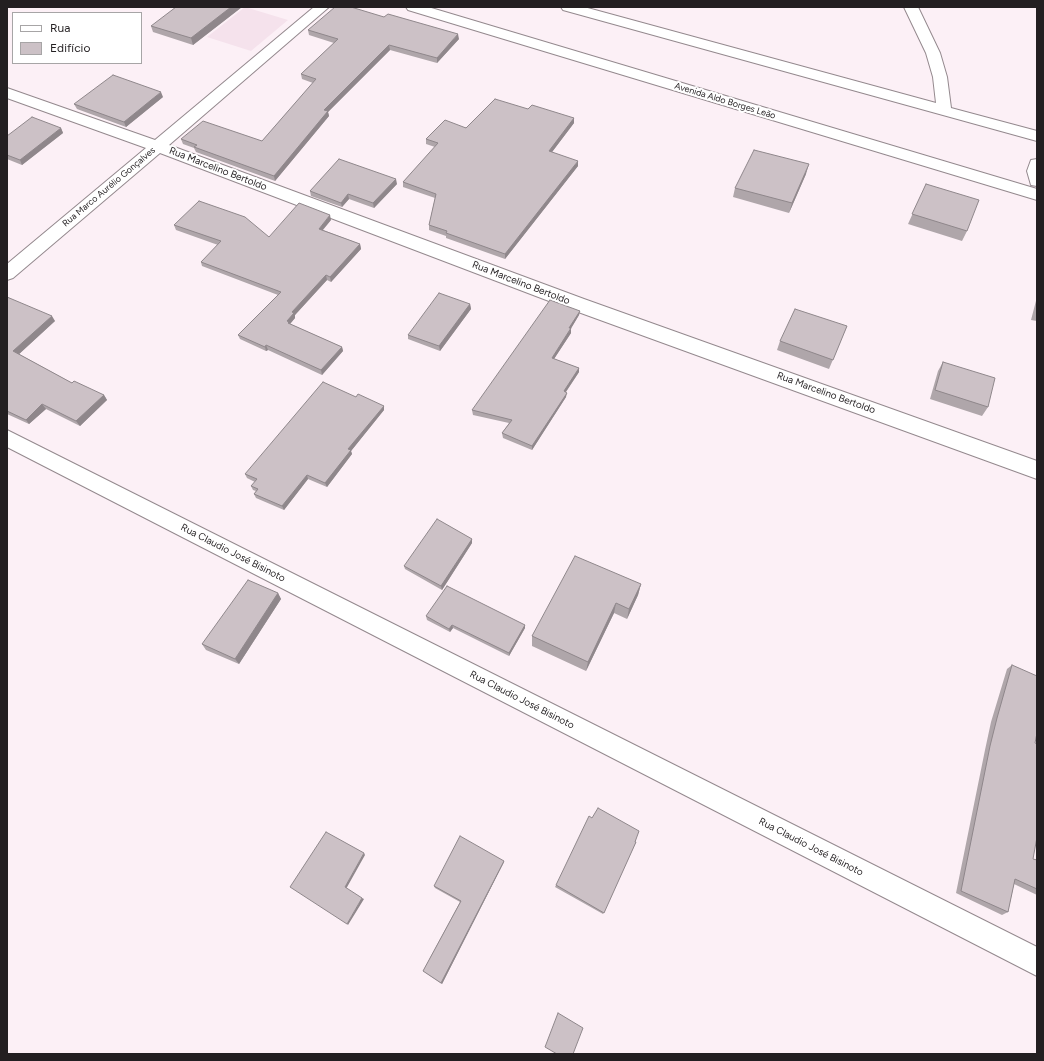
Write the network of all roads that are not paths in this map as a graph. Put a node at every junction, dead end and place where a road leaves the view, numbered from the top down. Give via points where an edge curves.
1 (322, 7) edge
2 (414, 7) edge
3 (568, 7) edge
4 (911, 7) edge
5 (7, 93) edge
6 (944, 110) junction
7 (1037, 136) edge
8 (157, 146) junction
9 (1037, 164) edge
10 (1037, 181) edge
11 (1037, 195) edge
12 (7, 274) edge
13 (7, 438) edge
14 (1037, 470) edge
15 (1037, 962) edge

1 - 8 street, Rua Marco Aurélio Gonçalves
2 - 11 street, Avenida Aldo Borges Leão
3 - 6 street
4 - 6 street via 933,53 940,77
5 - 8 street, Rua Marcelino Bertoldo
6 - 7 street
8 - 12 street, Rua Marco Aurélio Gonçalves
8 - 14 street, Rua Marcelino Bertoldo via 578,304
9 - 10 street
13 - 15 street, Rua Claudio José Bisinoto

